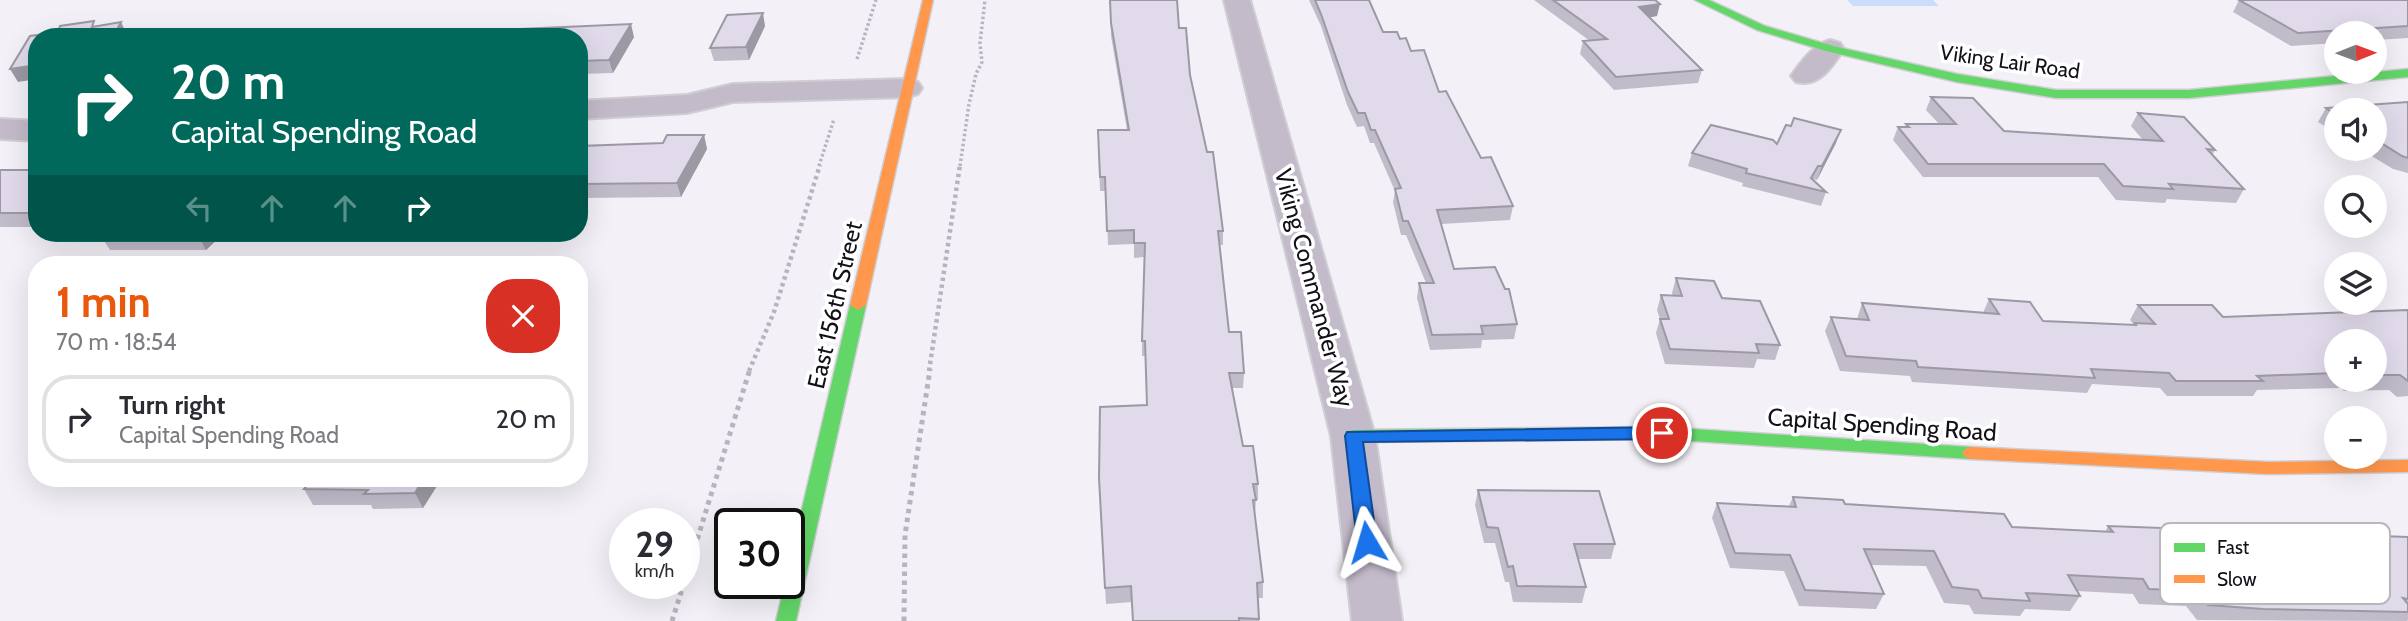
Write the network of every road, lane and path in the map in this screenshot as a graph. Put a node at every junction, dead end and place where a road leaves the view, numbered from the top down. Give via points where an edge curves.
1 (876, 0) edge
2 (928, 0) edge
3 (985, 0) edge
4 (1237, 0) edge
5 (1700, 0) edge
6 (1830, 49) junction
7 (2408, 73) edge
8 (1806, 76) dead end
9 (904, 101) junction
10 (841, 102) junction
11 (588, 110) edge
12 (0, 129) edge
13 (28, 131) edge
14 (1353, 436) junction
15 (2408, 466) edge
16 (700, 530) edge
17 (679, 599) edge
18 (672, 621) edge
19 (786, 621) edge
20 (904, 621) edge
21 (1377, 621) edge

1 - 10 path
2 - 9 street, East 156th Street
3 - 20 path via 982,62 969,104 905,535
4 - 14 street, Viking Commander Way
5 - 6 street, Viking Lair Road via 1761,29
6 - 7 street, Viking Lair Road via 1957,78 2056,94 2189,94
6 - 8 street
9 - 10 street
9 - 19 street, East 156th Street
10 - 11 street via 722,114 687,104
10 - 16 path
12 - 13 street
14 - 15 street, Capital Spending Road via 1662,433 2081,460 2269,468
14 - 21 street, Viking Commander Way
17 - 18 path

